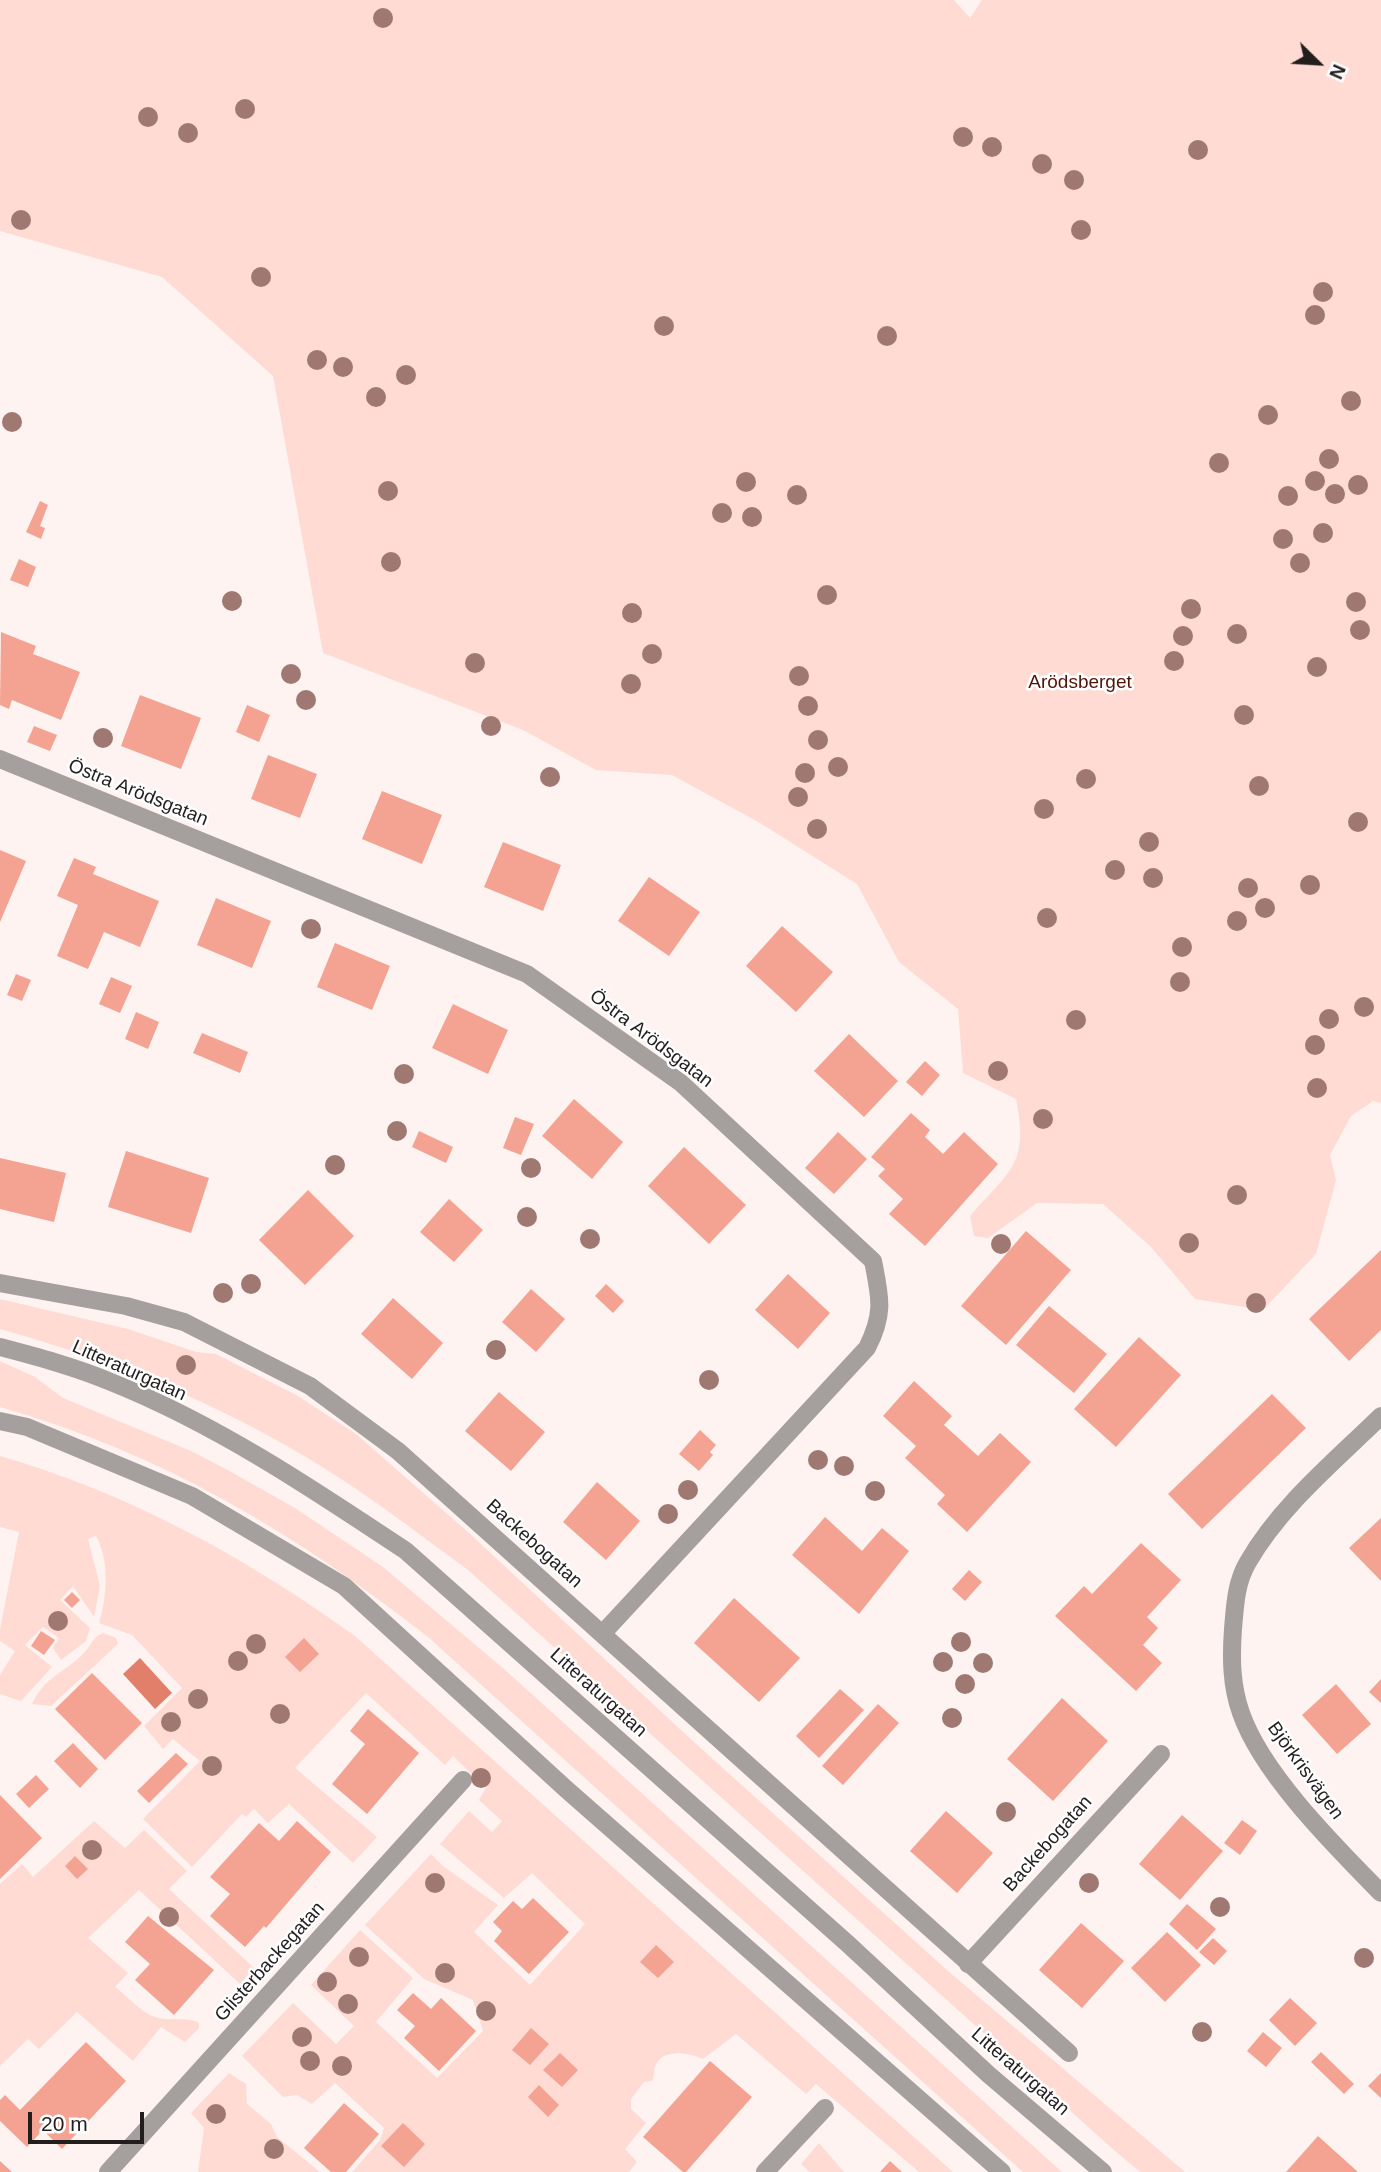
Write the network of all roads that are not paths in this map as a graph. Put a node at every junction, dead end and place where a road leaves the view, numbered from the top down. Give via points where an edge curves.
1 (0, 759) edge
2 (0, 1283) edge
3 (0, 1346) edge
4 (1381, 1416) edge
5 (0, 1421) edge
6 (603, 1633) junction
7 (1161, 1754) dead end
8 (463, 1780) dead end
9 (1381, 1894) edge
10 (968, 1964) junction
11 (1069, 2053) dead end
12 (825, 2108) dead end
13 (107, 2172) edge
14 (765, 2172) edge
15 (1002, 2172) edge
16 (1103, 2172) edge

1 - 6 street, Östra Arödsgatan via 527,974 681,1083 873,1261 881,1303 878,1326 867,1348
2 - 6 street, Backebogatan via 126,1306 184,1322 310,1385 398,1451
3 - 16 street, Litteraturgatan via 113,1382 216,1433 406,1551
4 - 9 street, Björkrisvägen via 1289,1506 1248,1562 1238,1585 1230,1660 1241,1713 1253,1739 1334,1846
5 - 15 street via 27,1427 192,1496 344,1586 566,1789
6 - 10 street, Backebogatan
7 - 10 street, Backebogatan
8 - 13 street, Glisterbackegatan
10 - 11 street, Backebogatan
12 - 14 street

